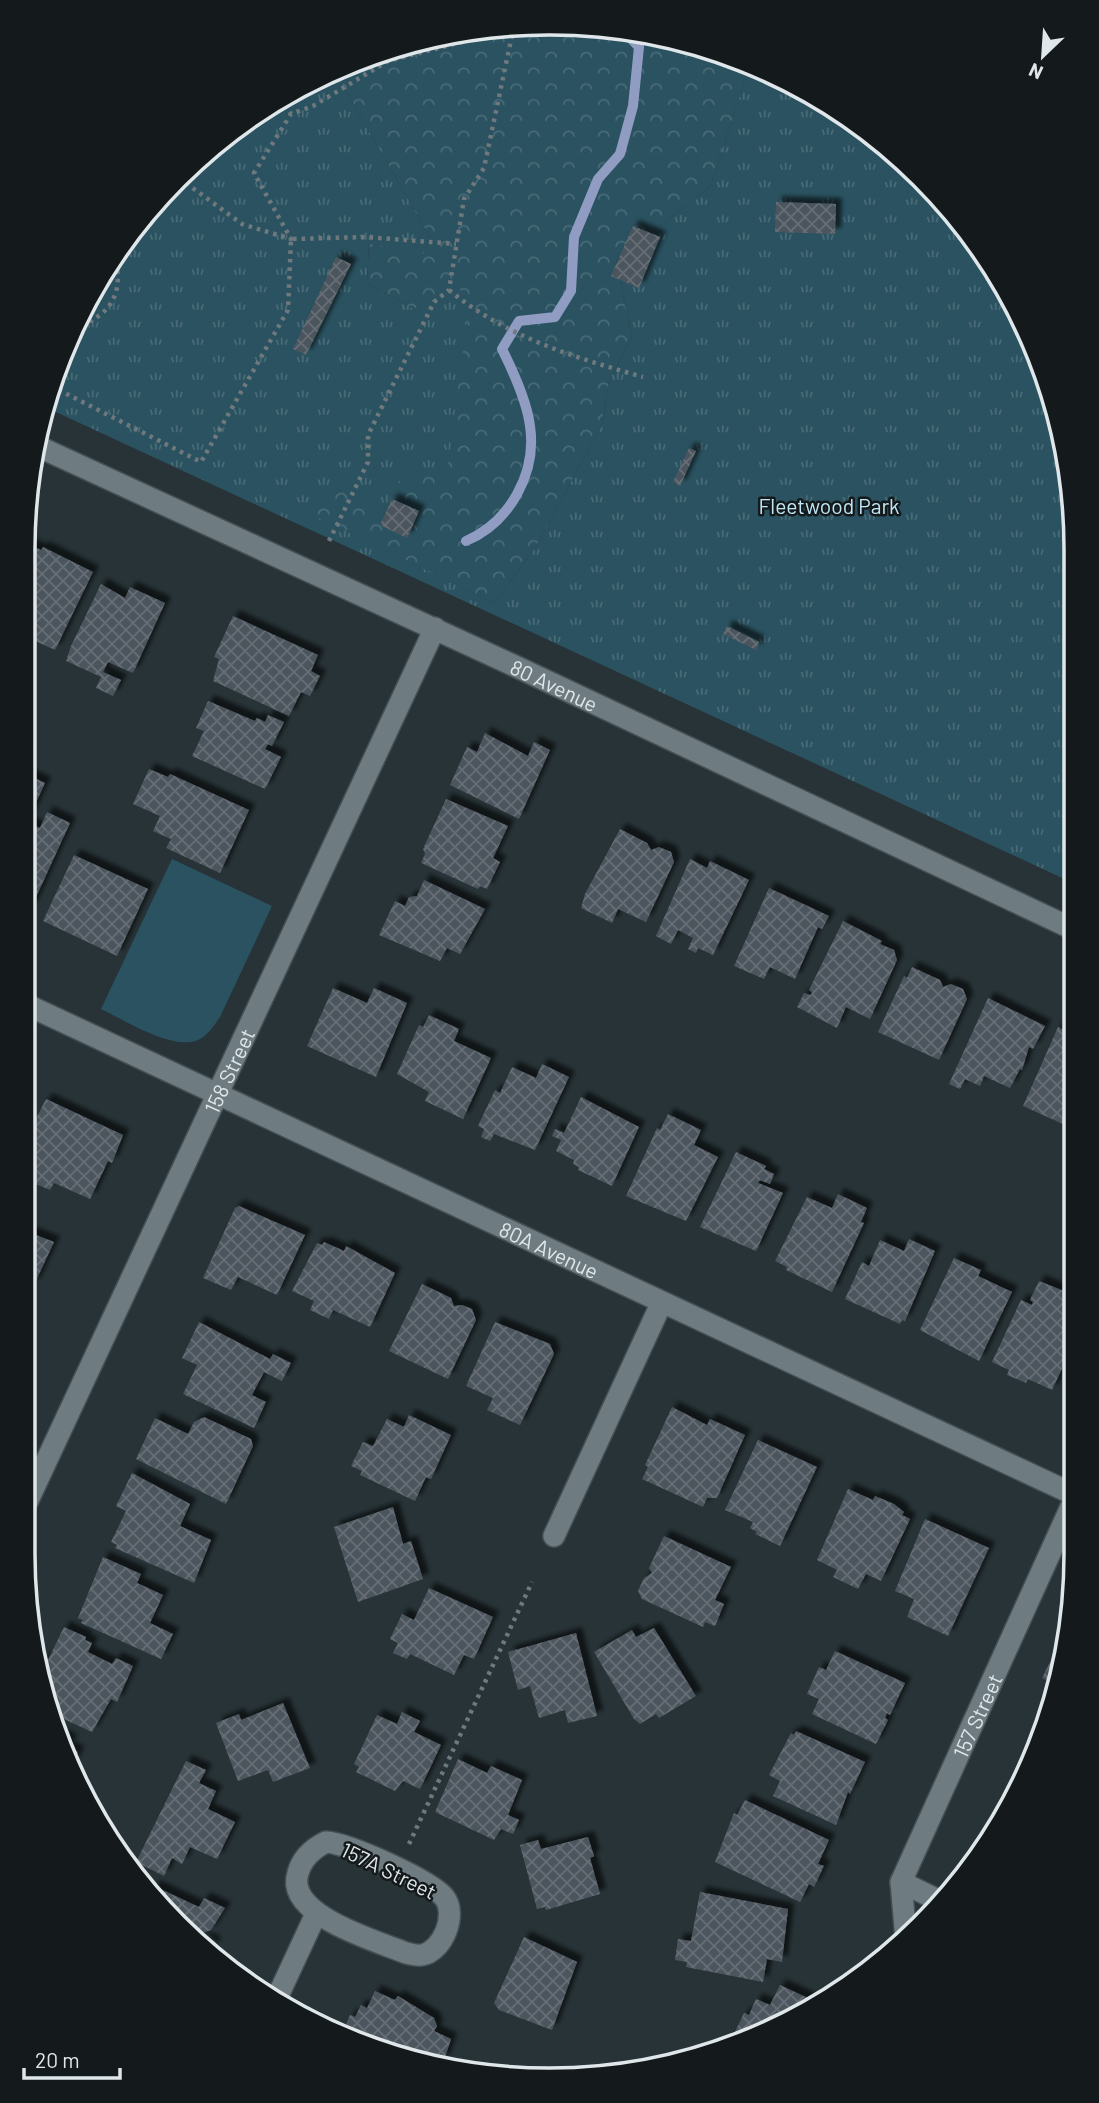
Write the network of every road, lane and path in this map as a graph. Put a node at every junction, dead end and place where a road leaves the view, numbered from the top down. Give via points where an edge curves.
1 (512, 36) edge
2 (454, 44) edge
3 (287, 108) edge
4 (291, 114) junction
5 (188, 184) edge
6 (291, 239) junction
7 (456, 243) junction
8 (118, 270) edge
9 (449, 290) junction
10 (88, 321) edge
11 (643, 377) dead end
12 (60, 391) edge
13 (45, 449) edge
14 (329, 541) dead end
15 (435, 628) junction
16 (1064, 925) edge
17 (35, 1009) edge
18 (217, 1093) junction
19 (661, 1304) junction
20 (35, 1485) edge
21 (1064, 1492) edge
22 (1064, 1521) edge
23 (554, 1536) dead end
24 (532, 1582) dead end
25 (406, 1852) dead end
26 (901, 1882) junction
27 (932, 1897) edge
28 (316, 1914) junction
29 (905, 1925) edge
30 (279, 1991) edge

1 - 7 path via 484,168 464,199
2 - 4 path via 388,61 313,106
3 - 4 path
4 - 6 path via 254,173
5 - 6 path via 242,225
6 - 7 path via 367,237
6 - 12 path via 288,310 201,462
7 - 9 path
8 - 10 path via 112,304 102,316
9 - 11 path via 472,309 525,338
9 - 14 path via 434,302 368,435 368,462
13 - 15 street, 80 Avenue
15 - 16 street, 80 Avenue
15 - 18 street, 158 Street
17 - 18 street, 80A Avenue
18 - 19 street, 80A Avenue
18 - 20 street, 158 Street
19 - 21 street, 80A Avenue
19 - 23 street
22 - 26 street, 157 Street
24 - 25 path
26 - 27 street
26 - 29 street, 157 Street
28 - 28 street, 157A Street via 302,1899 296,1879 307,1855 326,1842 383,1862 433,1888 451,1912 434,1950 421,1955 406,1953
28 - 30 street

